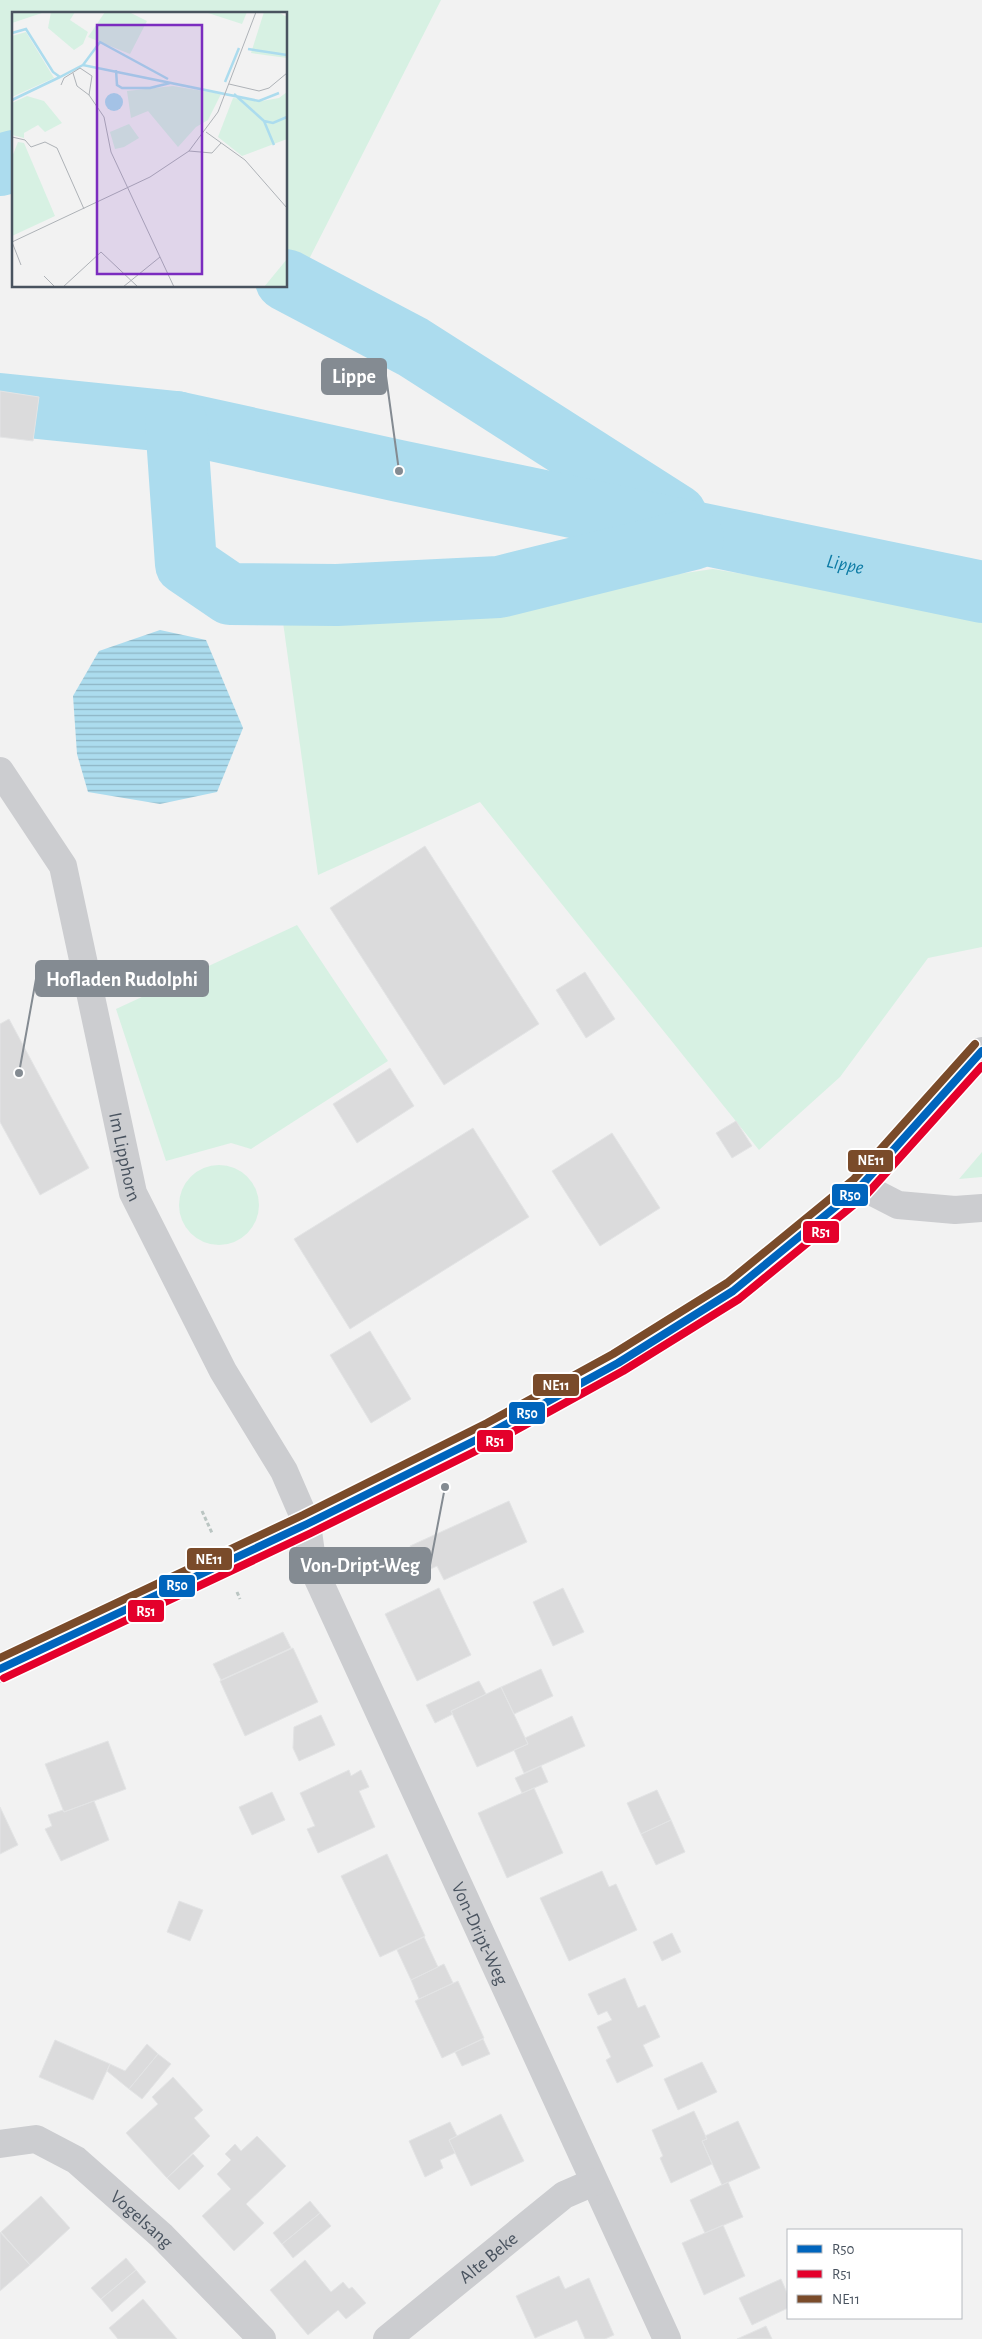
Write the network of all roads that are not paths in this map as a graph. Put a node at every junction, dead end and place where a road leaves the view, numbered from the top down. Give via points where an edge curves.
1 (0, 771) edge
2 (982, 1051) edge
3 (861, 1186) junction
4 (982, 1208) edge
5 (307, 1524) junction
6 (0, 1669) edge
7 (0, 2144) edge
8 (594, 2182) junction
9 (262, 2339) edge
10 (387, 2339) edge
11 (667, 2339) edge

1 - 5 street, Im Lipphorn via 63,866 133,1193 223,1371 284,1471
2 - 3 street
3 - 4 street via 898,1205 955,1210
3 - 5 street via 733,1291 618,1363 492,1432
5 - 6 street
5 - 8 street, Von-Dript-Weg via 313,1568
7 - 9 street, Vogelsang via 36,2138 76,2160 162,2236
8 - 10 street, Alte Beke via 564,2195
8 - 11 street, Von-Dript-Weg

